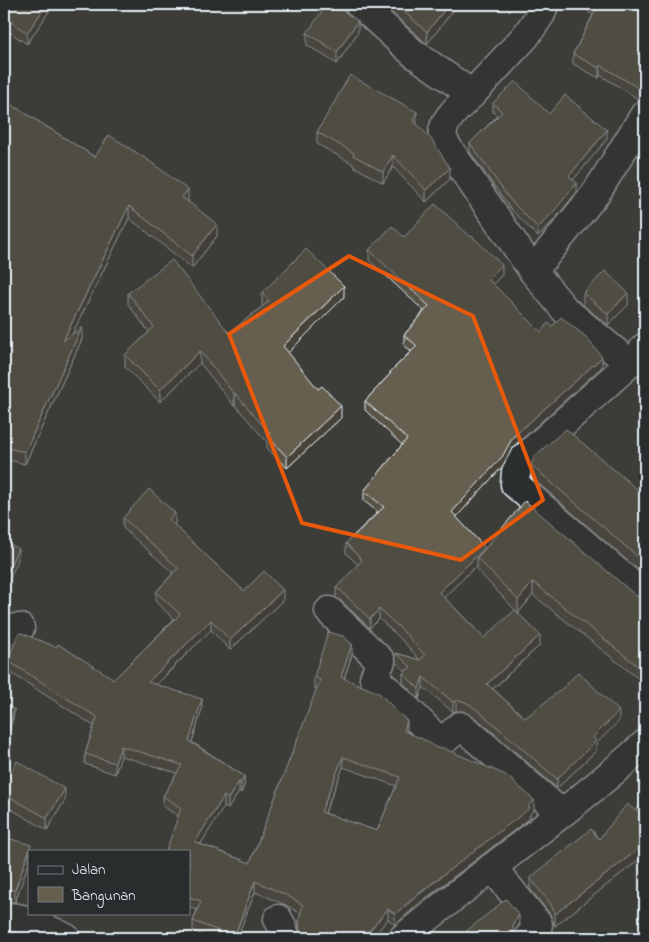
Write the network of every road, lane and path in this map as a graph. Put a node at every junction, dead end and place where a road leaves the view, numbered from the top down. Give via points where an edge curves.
1 (359, 4) edge
2 (544, 4) edge
3 (472, 94) junction
4 (645, 114) edge
5 (533, 271) junction
6 (640, 356) edge
7 (645, 596) edge
8 (329, 611) dead end
9 (645, 744) edge
10 (561, 813) junction
11 (492, 867) junction
12 (4, 918) edge
13 (66, 938) edge
14 (403, 938) edge
15 (528, 938) edge

1 - 3 street via 413,53
2 - 3 street via 526,37
3 - 5 street via 449,117 443,127 443,137
4 - 5 street via 596,193
5 - 6 street via 565,310
6 - 7 street via 523,459 516,472 516,484
8 - 10 street via 381,661 374,678 441,743 460,726
9 - 10 street
10 - 11 street
11 - 14 street
11 - 15 street via 538,924
12 - 13 street via 26,920

